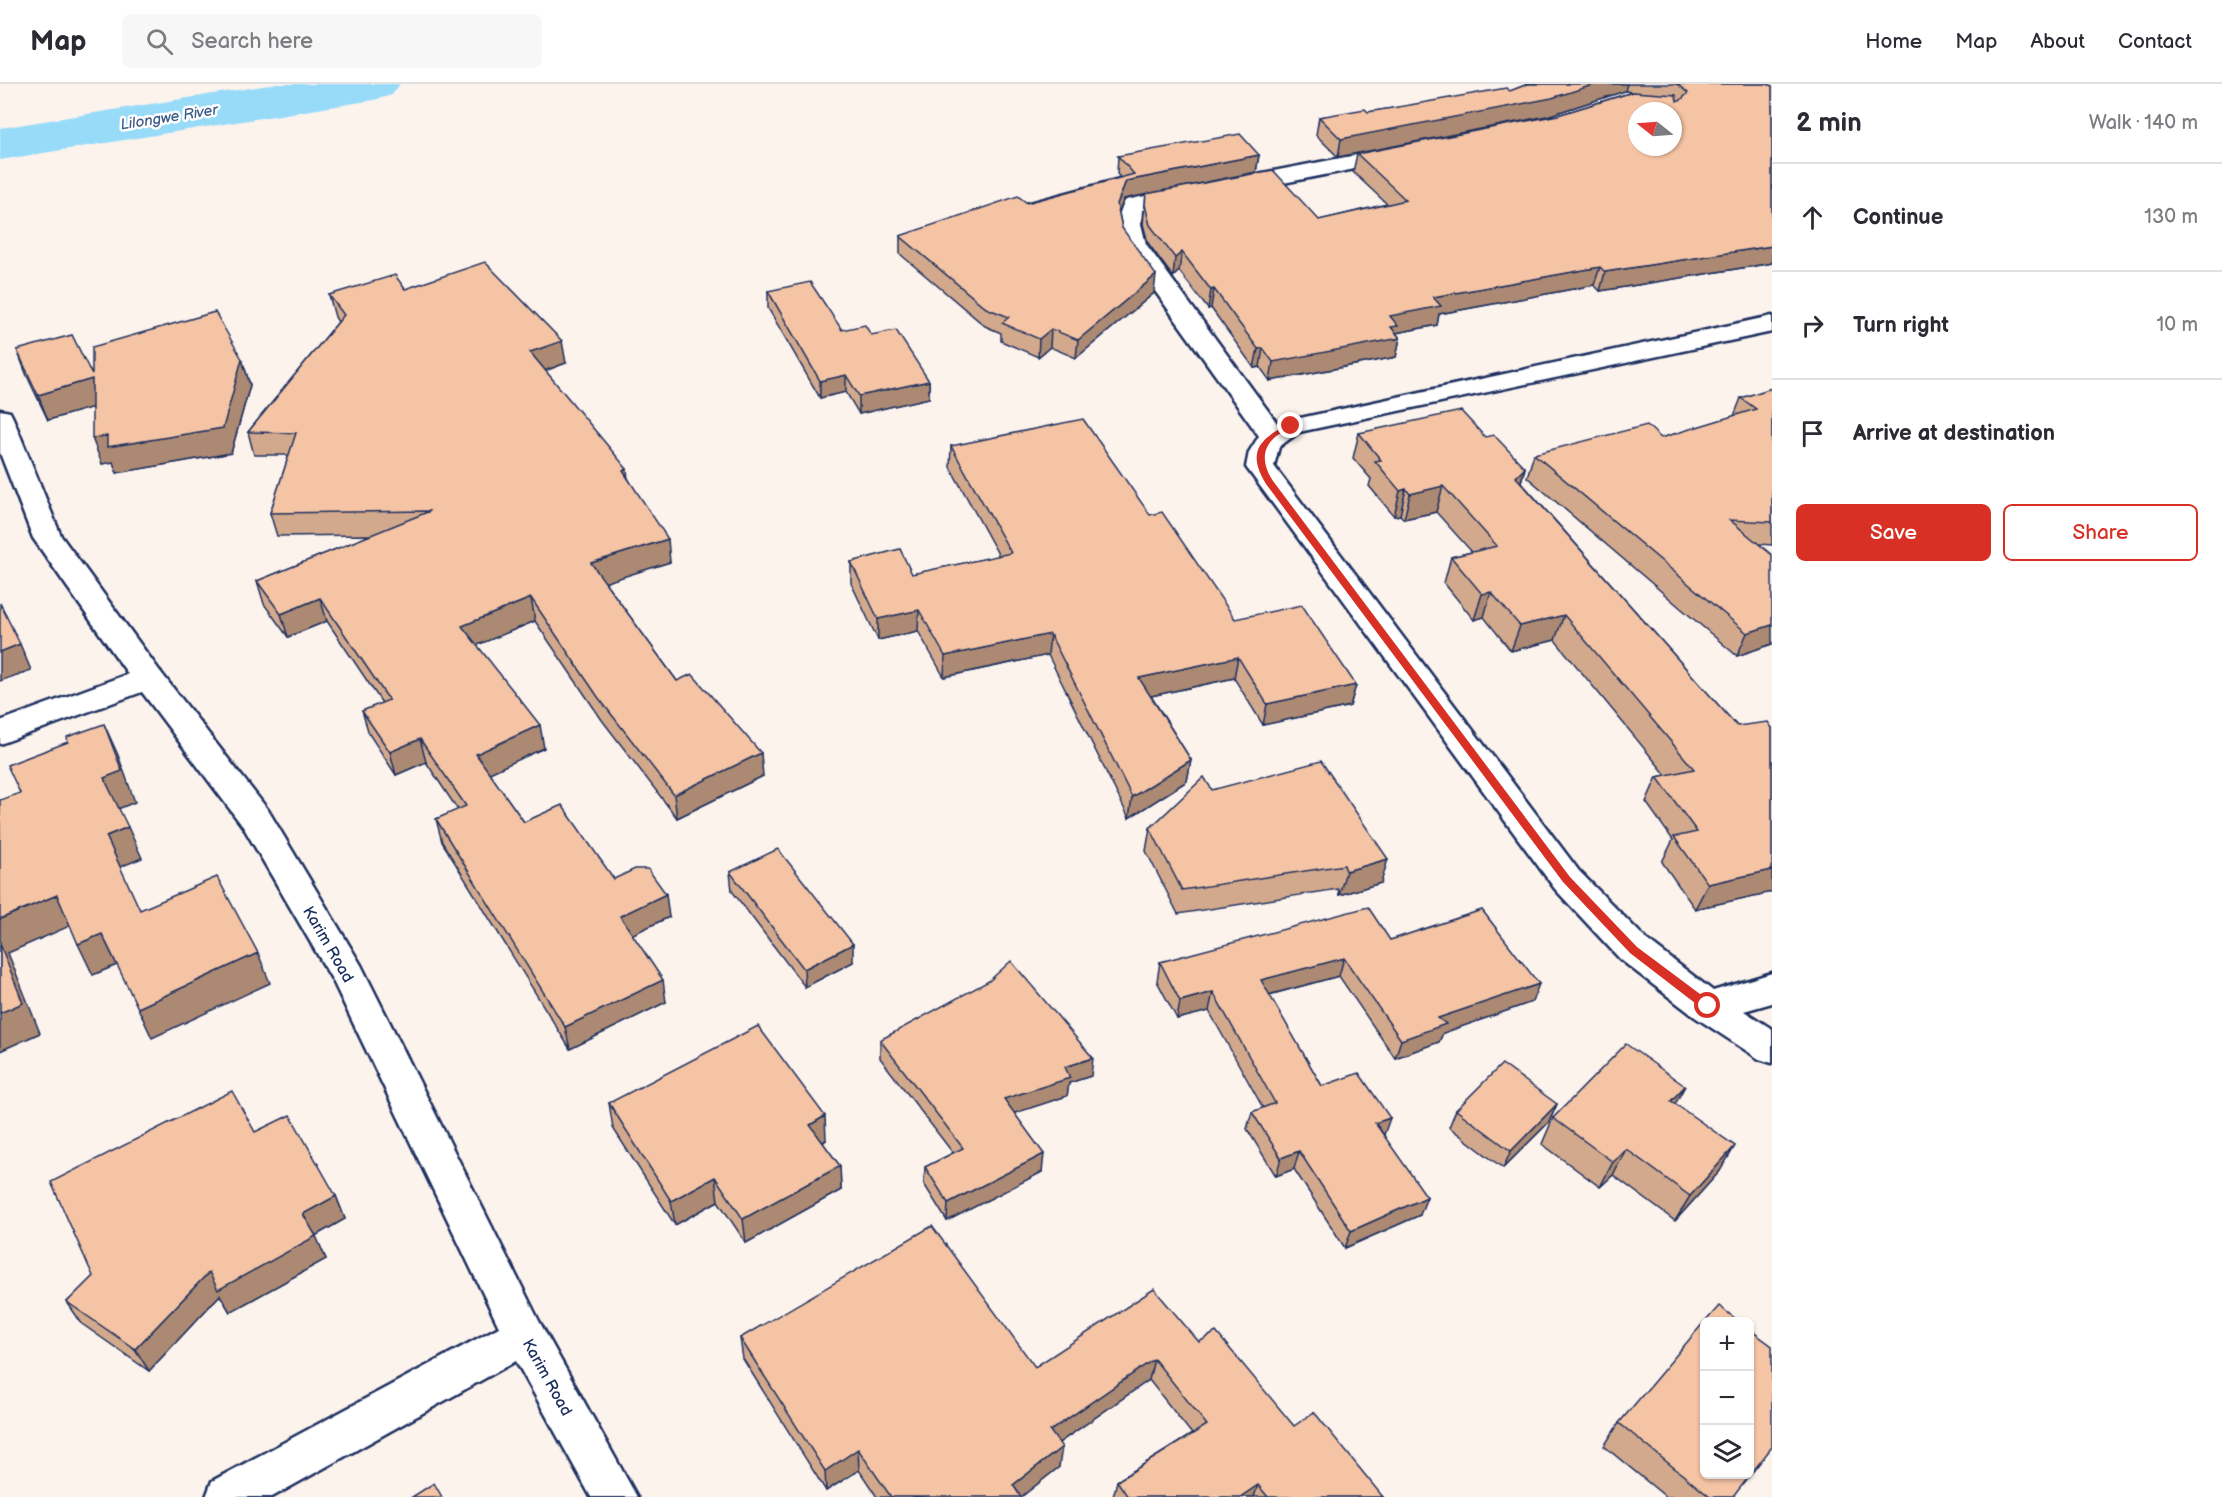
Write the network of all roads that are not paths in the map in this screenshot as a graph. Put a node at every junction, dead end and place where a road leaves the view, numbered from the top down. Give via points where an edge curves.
1 (1425, 148) edge
2 (1772, 324) edge
3 (0, 418) edge
4 (1272, 435) junction
5 (148, 678) junction
6 (0, 733) edge
7 (1772, 988) edge
8 (1708, 1006) junction
9 (1772, 1048) edge
10 (524, 1335) junction
11 (228, 1497) edge
12 (615, 1497) edge

1 - 4 street via 1134,205 1129,210 1128,226 1134,245
2 - 4 street via 1291,426
3 - 5 street, Karim Road via 47,538
4 - 8 street via 1261,450 1260,467 1269,482 1567,880 1634,950
5 - 6 street
5 - 10 street, Karim Road via 256,819 348,975
7 - 8 street
8 - 9 street
10 - 11 street
10 - 12 street, Karim Road

